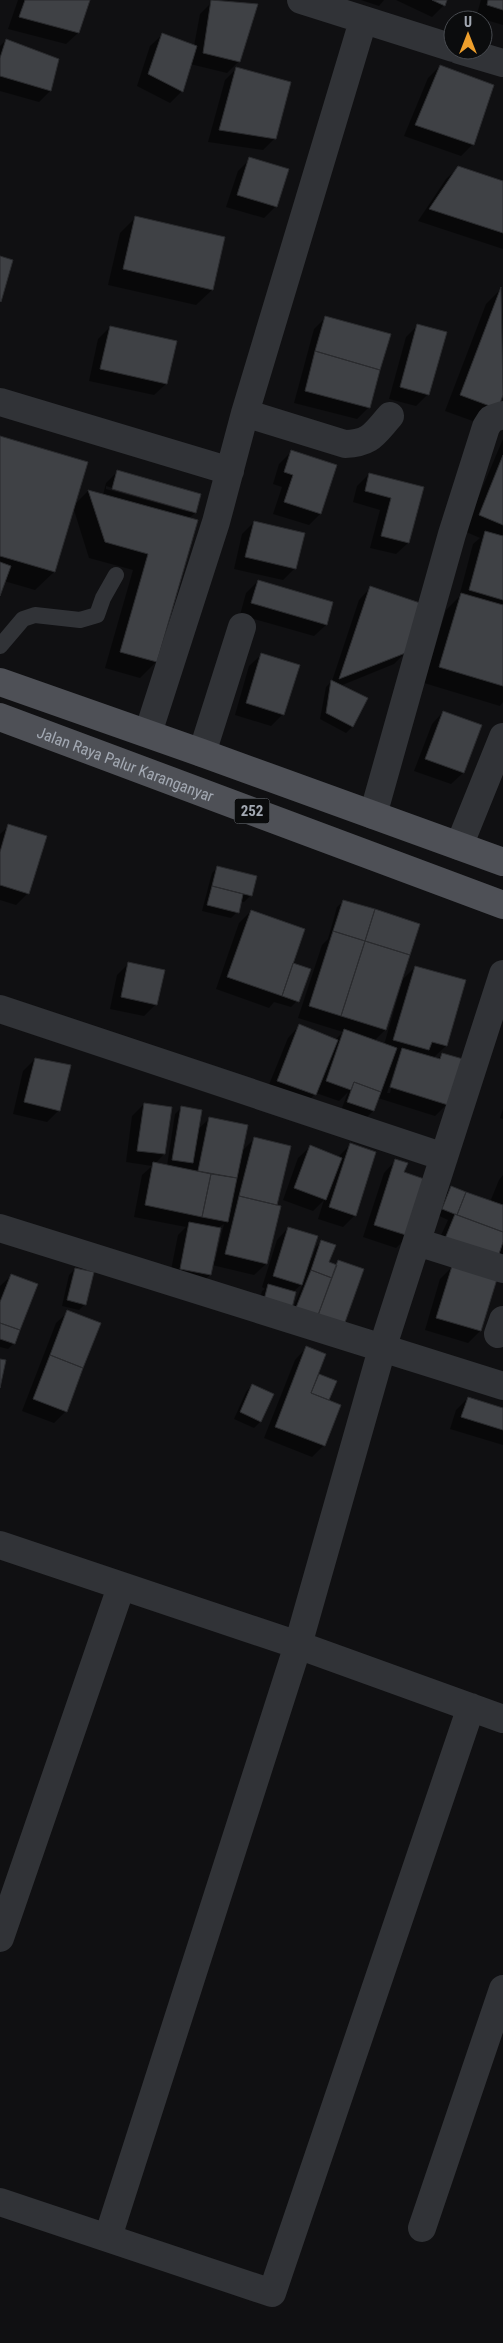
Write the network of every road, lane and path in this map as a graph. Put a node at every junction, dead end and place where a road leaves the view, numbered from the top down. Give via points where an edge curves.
1 (301, 0) edge
2 (363, 21) junction
3 (443, 45) edge
4 (0, 402) edge
5 (245, 413) junction
6 (503, 415) edge
7 (390, 416) dead end
8 (230, 471) junction
9 (116, 575) dead end
10 (242, 628) dead end
11 (3, 638) edge
12 (0, 682) edge
13 (0, 717) edge
14 (148, 734) junction
15 (503, 738) edge
16 (202, 753) junction
17 (373, 816) junction
18 (459, 846) junction
19 (361, 852) junction
20 (503, 862) edge
21 (445, 882) junction
22 (503, 906) edge
23 (503, 974) edge
24 (0, 1009) edge
25 (444, 1157) junction
26 (0, 1228) edge
27 (417, 1242) junction
28 (503, 1269) edge
29 (382, 1349) junction
30 (503, 1386) edge
31 (0, 1545) edge
32 (121, 1587) junction
33 (298, 1645) junction
34 (471, 1707) junction
35 (503, 1719) edge
36 (0, 1938) edge
37 (503, 1989) edge
38 (0, 2202) edge
39 (422, 2228) dead end
40 (108, 2237) junction

1 - 2 street
2 - 3 street
2 - 5 street
4 - 8 street
5 - 7 street via 345,444 362,443
5 - 8 street
6 - 17 street via 490,419 486,427 452,534
8 - 14 street
9 - 11 lane via 97,615 80,620 35,615 23,619
10 - 16 street
12 - 14 main road, 252
13 - 19 main road, Jalan Raya Palur Karanganyar / 252
14 - 16 main road, 252
15 - 18 street
16 - 17 main road, 252
17 - 18 main road, 252
17 - 19 main road
18 - 20 main road, 252
18 - 21 main road
19 - 21 main road, Jalan Raya Palur Karanganyar / 252
21 - 22 main road, Jalan Raya Palur Karanganyar / 252
23 - 25 street
24 - 25 street
25 - 27 street
26 - 29 street
27 - 28 street
27 - 29 street
29 - 30 street
29 - 33 street
31 - 32 street
32 - 33 street
32 - 36 street
33 - 34 street
33 - 40 street
34 - 35 street
34 - 40 street via 272,2293
37 - 39 street
38 - 40 street

